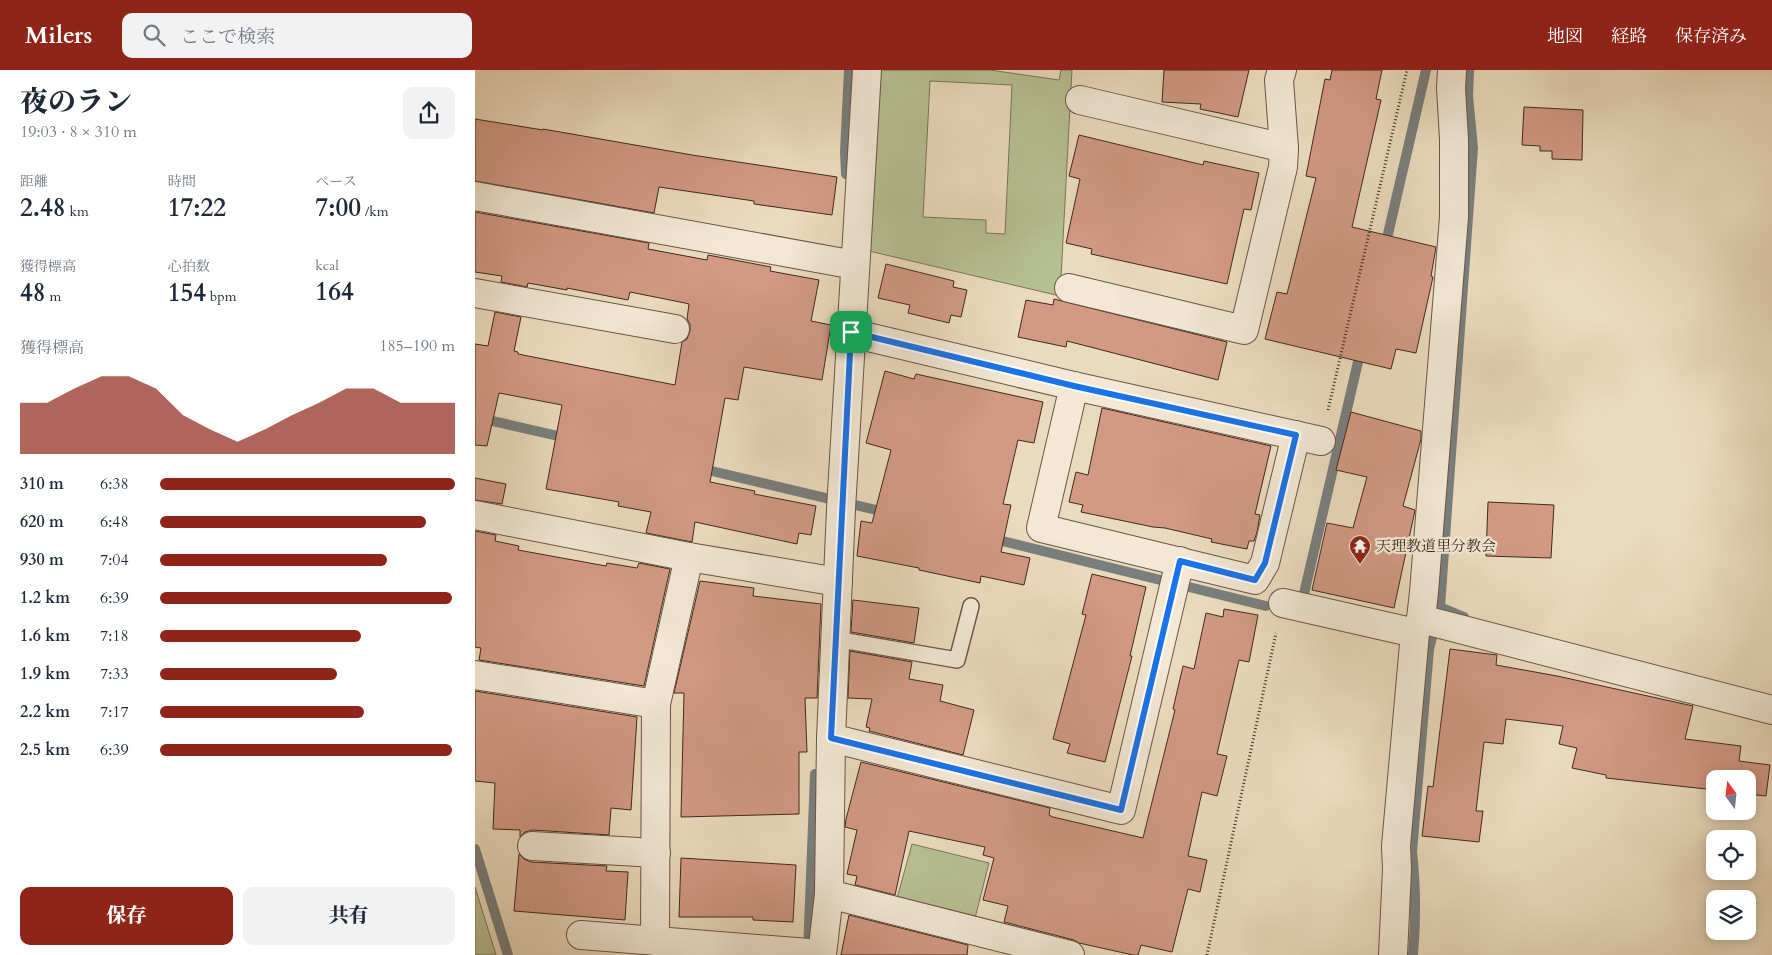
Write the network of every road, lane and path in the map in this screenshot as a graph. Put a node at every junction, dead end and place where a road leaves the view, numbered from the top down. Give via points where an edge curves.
1 (867, 70) edge
2 (1282, 70) edge
3 (1452, 70) edge
4 (1079, 100) dead end
5 (1284, 148) junction
6 (475, 196) edge
7 (855, 265) junction
8 (1069, 288) dead end
9 (475, 293) edge
10 (675, 330) dead end
11 (851, 332) junction
12 (1074, 386) junction
13 (475, 515) edge
14 (689, 557) junction
15 (1176, 578) junction
16 (838, 582) junction
17 (1283, 603) dead end
18 (971, 606) dead end
19 (1427, 624) junction
20 (835, 639) junction
21 (475, 674) edge
22 (656, 704) junction
23 (1772, 710) edge
24 (831, 738) junction
25 (531, 846) dead end
26 (656, 853) junction
27 (829, 894) junction
28 (581, 935) dead end
29 (655, 941) junction
30 (814, 953) edge
31 (1070, 955) edge
32 (1393, 955) edge

1 - 7 street
2 - 5 street via 1279,80
3 - 19 street via 1454,216 1425,592
4 - 5 street
5 - 8 street via 1283,167 1244,330
6 - 7 street
7 - 11 street
9 - 10 street
11 - 12 street
11 - 16 street
12 - 15 street via 1041,528
12 - 15 street via 1308,438 1265,563 1255,580
13 - 14 street
14 - 16 street
14 - 22 street
15 - 24 street via 1121,810
16 - 20 street
17 - 19 street
18 - 20 lane via 957,660
19 - 23 street
19 - 32 street via 1396,846
20 - 24 street
21 - 22 street
22 - 26 street
24 - 27 street
25 - 26 street
26 - 29 street
27 - 30 street
27 - 31 street
28 - 29 street
29 - 30 street

